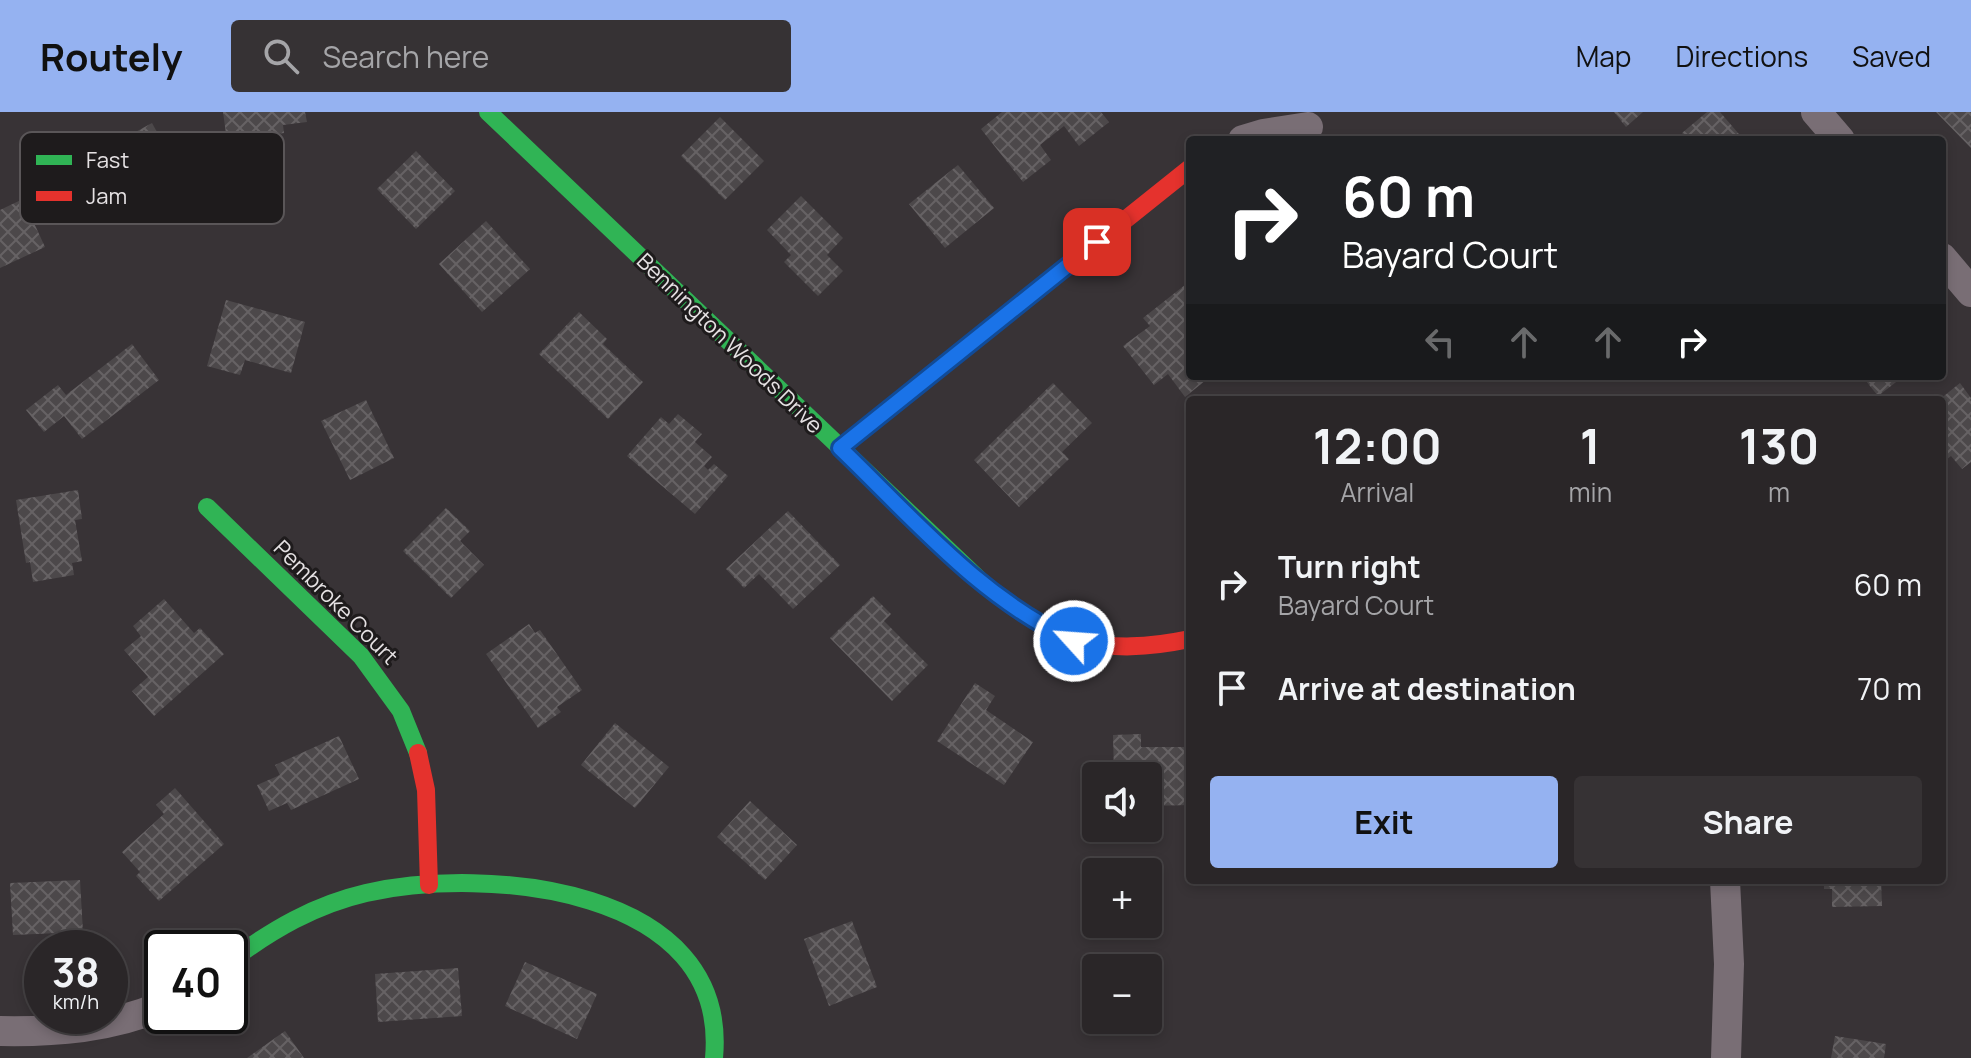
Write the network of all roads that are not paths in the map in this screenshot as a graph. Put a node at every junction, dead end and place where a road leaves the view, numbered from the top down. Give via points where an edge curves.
1 (488, 112) edge
2 (1816, 112) edge
3 (1308, 127) dead end
4 (1256, 136) edge
5 (1837, 136) edge
6 (1186, 171) edge
7 (1946, 263) edge
8 (1971, 292) edge
9 (840, 448) junction
10 (207, 507) dead end
11 (1186, 640) edge
12 (1725, 884) edge
13 (429, 885) junction
14 (248, 948) edge
15 (144, 1011) edge
16 (0, 1031) edge
17 (714, 1058) edge
18 (1726, 1058) edge

1 - 9 street, Bennington Woods Drive
2 - 5 street
3 - 4 street
6 - 9 street
7 - 8 street
9 - 11 street, Bennington Woods Drive via 986,587 1027,617 1093,647 1136,649
10 - 13 street, Pembroke Court via 361,656 403,713 428,784
12 - 18 street
13 - 14 street via 313,908
13 - 17 street via 521,886 575,893 647,924 698,975 714,1024
15 - 16 street via 95,1026

